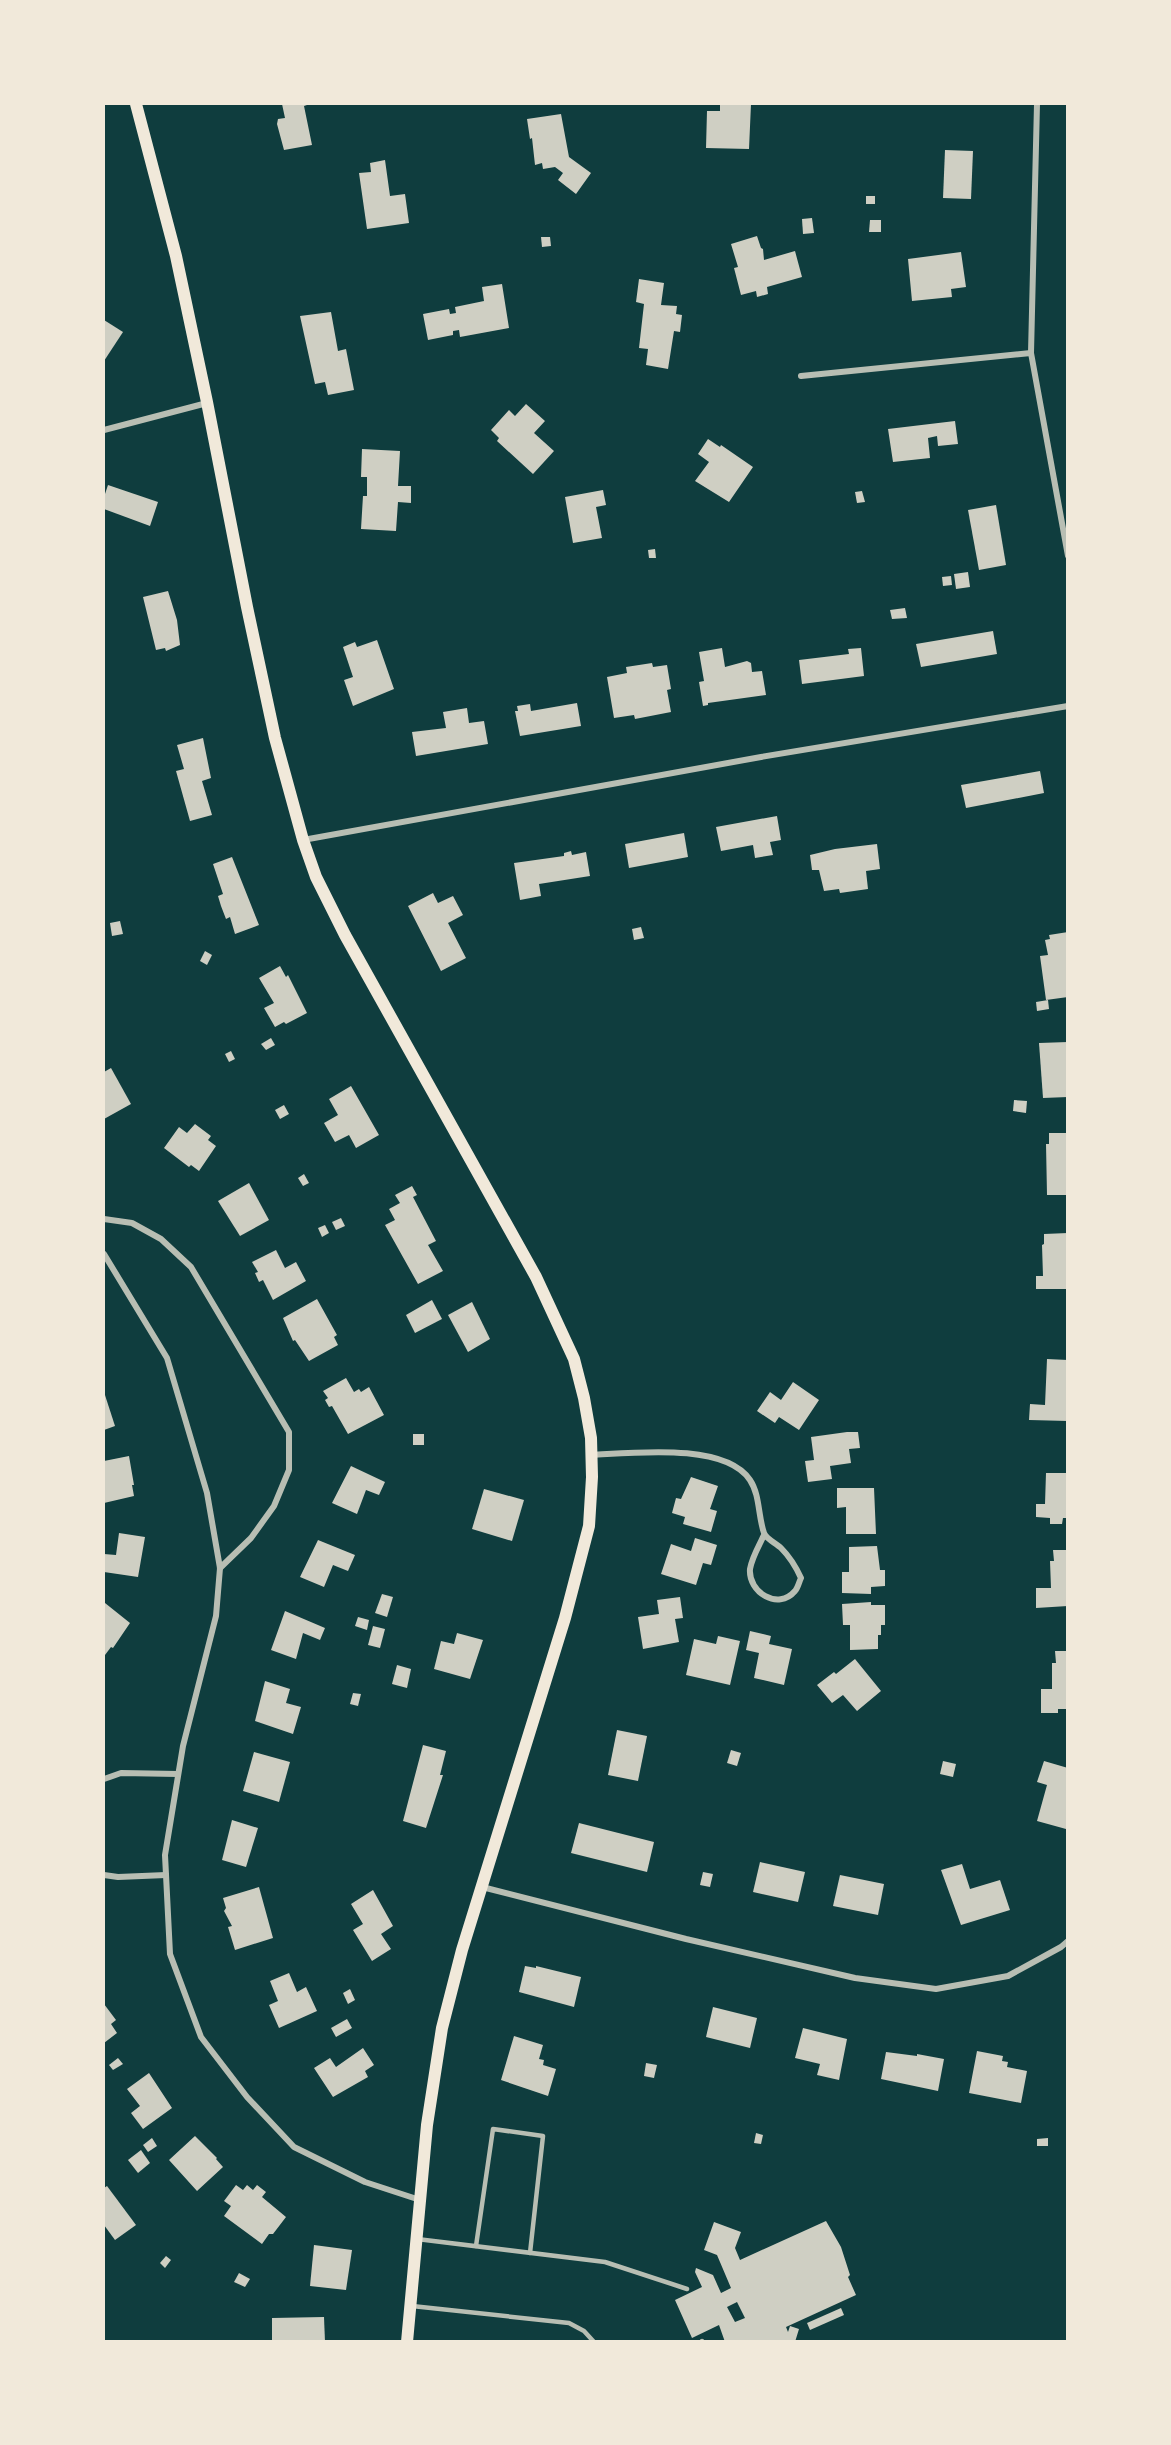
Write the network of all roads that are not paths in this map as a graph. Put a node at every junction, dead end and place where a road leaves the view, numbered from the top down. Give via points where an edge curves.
1 (136, 104) edge
2 (1036, 104) edge
3 (1031, 353) junction
4 (801, 376) dead end
5 (207, 402) junction
6 (104, 430) edge
7 (1068, 556) edge
8 (1068, 706) edge
9 (303, 840) junction
10 (104, 1219) edge
11 (104, 1254) edge
12 (592, 1455) junction
13 (764, 1535) junction
14 (220, 1568) junction
15 (178, 1774) junction
16 (104, 1779) edge
17 (104, 1875) edge
18 (166, 1875) junction
19 (482, 1887) junction
20 (1068, 1941) edge
21 (420, 2200) junction
22 (417, 2239) junction
23 (476, 2246) junction
24 (530, 2253) junction
25 (687, 2289) dead end
26 (410, 2306) junction
27 (407, 2342) edge
28 (594, 2342) edge

1 - 5 main road via 173,246
2 - 3 street
3 - 4 street
3 - 7 street
5 - 6 street
5 - 9 main road via 275,738
8 - 9 street
9 - 12 main road via 316,877 345,935 536,1277 574,1359
10 - 14 street via 132,1223 161,1239 191,1267 289,1432 289,1470 274,1506 251,1538
11 - 14 street via 167,1358 207,1492
12 - 13 street via 701,1455 735,1464 752,1484
12 - 19 main road via 589,1526 565,1618
13 - 13 street via 795,1565 801,1578 795,1591 784,1598 773,1599 759,1593 751,1583 750,1570
14 - 15 street via 216,1616
15 - 16 street via 121,1773
15 - 18 street via 165,1856
17 - 18 street
18 - 21 street via 170,1954 201,2037 247,2097 294,2147 365,2182
19 - 20 street via 855,1978 936,1989 1008,1976
19 - 21 main road via 442,2028
21 - 22 main road
22 - 23 lane
22 - 26 main road
23 - 24 lane
23 - 24 lane via 493,2129 543,2136
24 - 25 lane via 605,2262
26 - 27 main road
26 - 28 lane via 561,2322 584,2331

